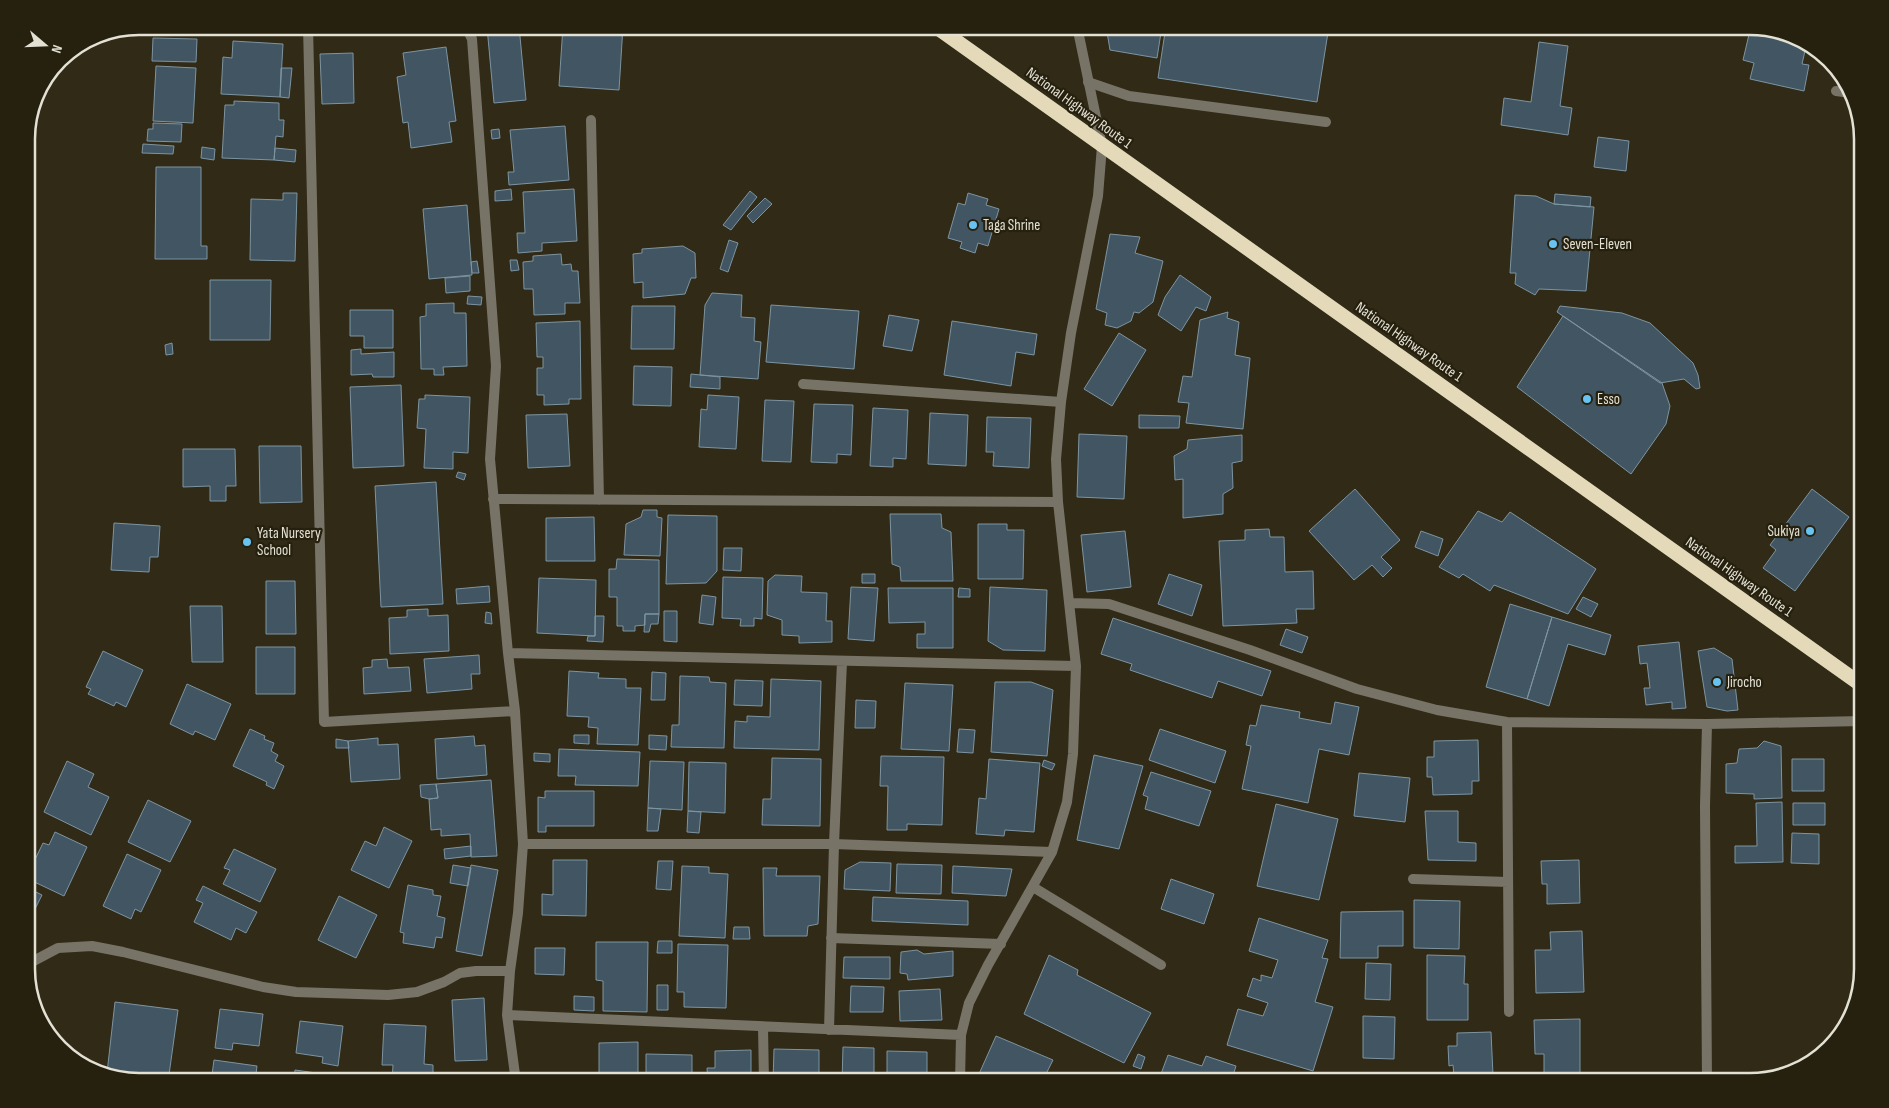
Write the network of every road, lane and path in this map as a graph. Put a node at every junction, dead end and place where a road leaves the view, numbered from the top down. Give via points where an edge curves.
1 (308, 35) edge
2 (470, 35) edge
3 (948, 35) edge
4 (1080, 35) edge
5 (1088, 82) junction
6 (1836, 91) dead end
7 (1842, 92) edge
8 (592, 120) dead end
9 (1326, 122) dead end
10 (1102, 146) junction
11 (803, 384) dead end
12 (1061, 402) junction
13 (492, 499) junction
14 (599, 500) junction
15 (1058, 502) junction
16 (1070, 603) junction
17 (508, 654) junction
18 (842, 662) junction
19 (1076, 666) junction
20 (1854, 680) edge
21 (515, 710) junction
22 (1854, 721) edge
23 (1507, 722) junction
24 (1707, 724) junction
25 (523, 844) junction
26 (834, 844) junction
27 (1052, 852) junction
28 (1412, 879) dead end
29 (1508, 882) junction
30 (1033, 887) junction
31 (831, 938) junction
32 (1001, 944) junction
33 (35, 960) edge
34 (1161, 965) dead end
35 (510, 971) junction
36 (1509, 1012) dead end
37 (507, 1015) junction
38 (763, 1027) junction
39 (829, 1030) junction
40 (961, 1035) junction
41 (515, 1073) edge
42 (764, 1073) edge
43 (960, 1073) edge
44 (1707, 1073) edge

1 - 21 street via 324,722
2 - 13 street via 496,366 490,459
3 - 10 highway, National Highway Route 1
4 - 5 street
5 - 9 street via 1129,96
5 - 10 street
6 - 7 street
8 - 14 street
10 - 12 street via 1098,196
10 - 20 highway, National Highway Route 1
11 - 12 street
12 - 15 street via 1056,459
13 - 14 street
13 - 17 street
14 - 15 street
15 - 16 street
16 - 19 street
16 - 23 street via 1110,604 1365,691 1437,710
17 - 18 street
17 - 21 street
18 - 19 street
18 - 26 street
19 - 27 street via 1073,754 1067,802
21 - 25 street
22 - 24 street
23 - 24 street
23 - 29 street
24 - 44 street
25 - 26 street
25 - 35 street
26 - 27 street
26 - 31 street
27 - 30 street
28 - 29 street
29 - 36 street
30 - 32 street
30 - 34 street
31 - 32 street
31 - 39 street
32 - 40 street via 970,1003
33 - 35 street via 58,948 92,946 264,988 388,995 417,992 460,973
35 - 37 street
37 - 38 street
37 - 41 street
38 - 39 street
38 - 42 street
39 - 40 street
40 - 43 street

